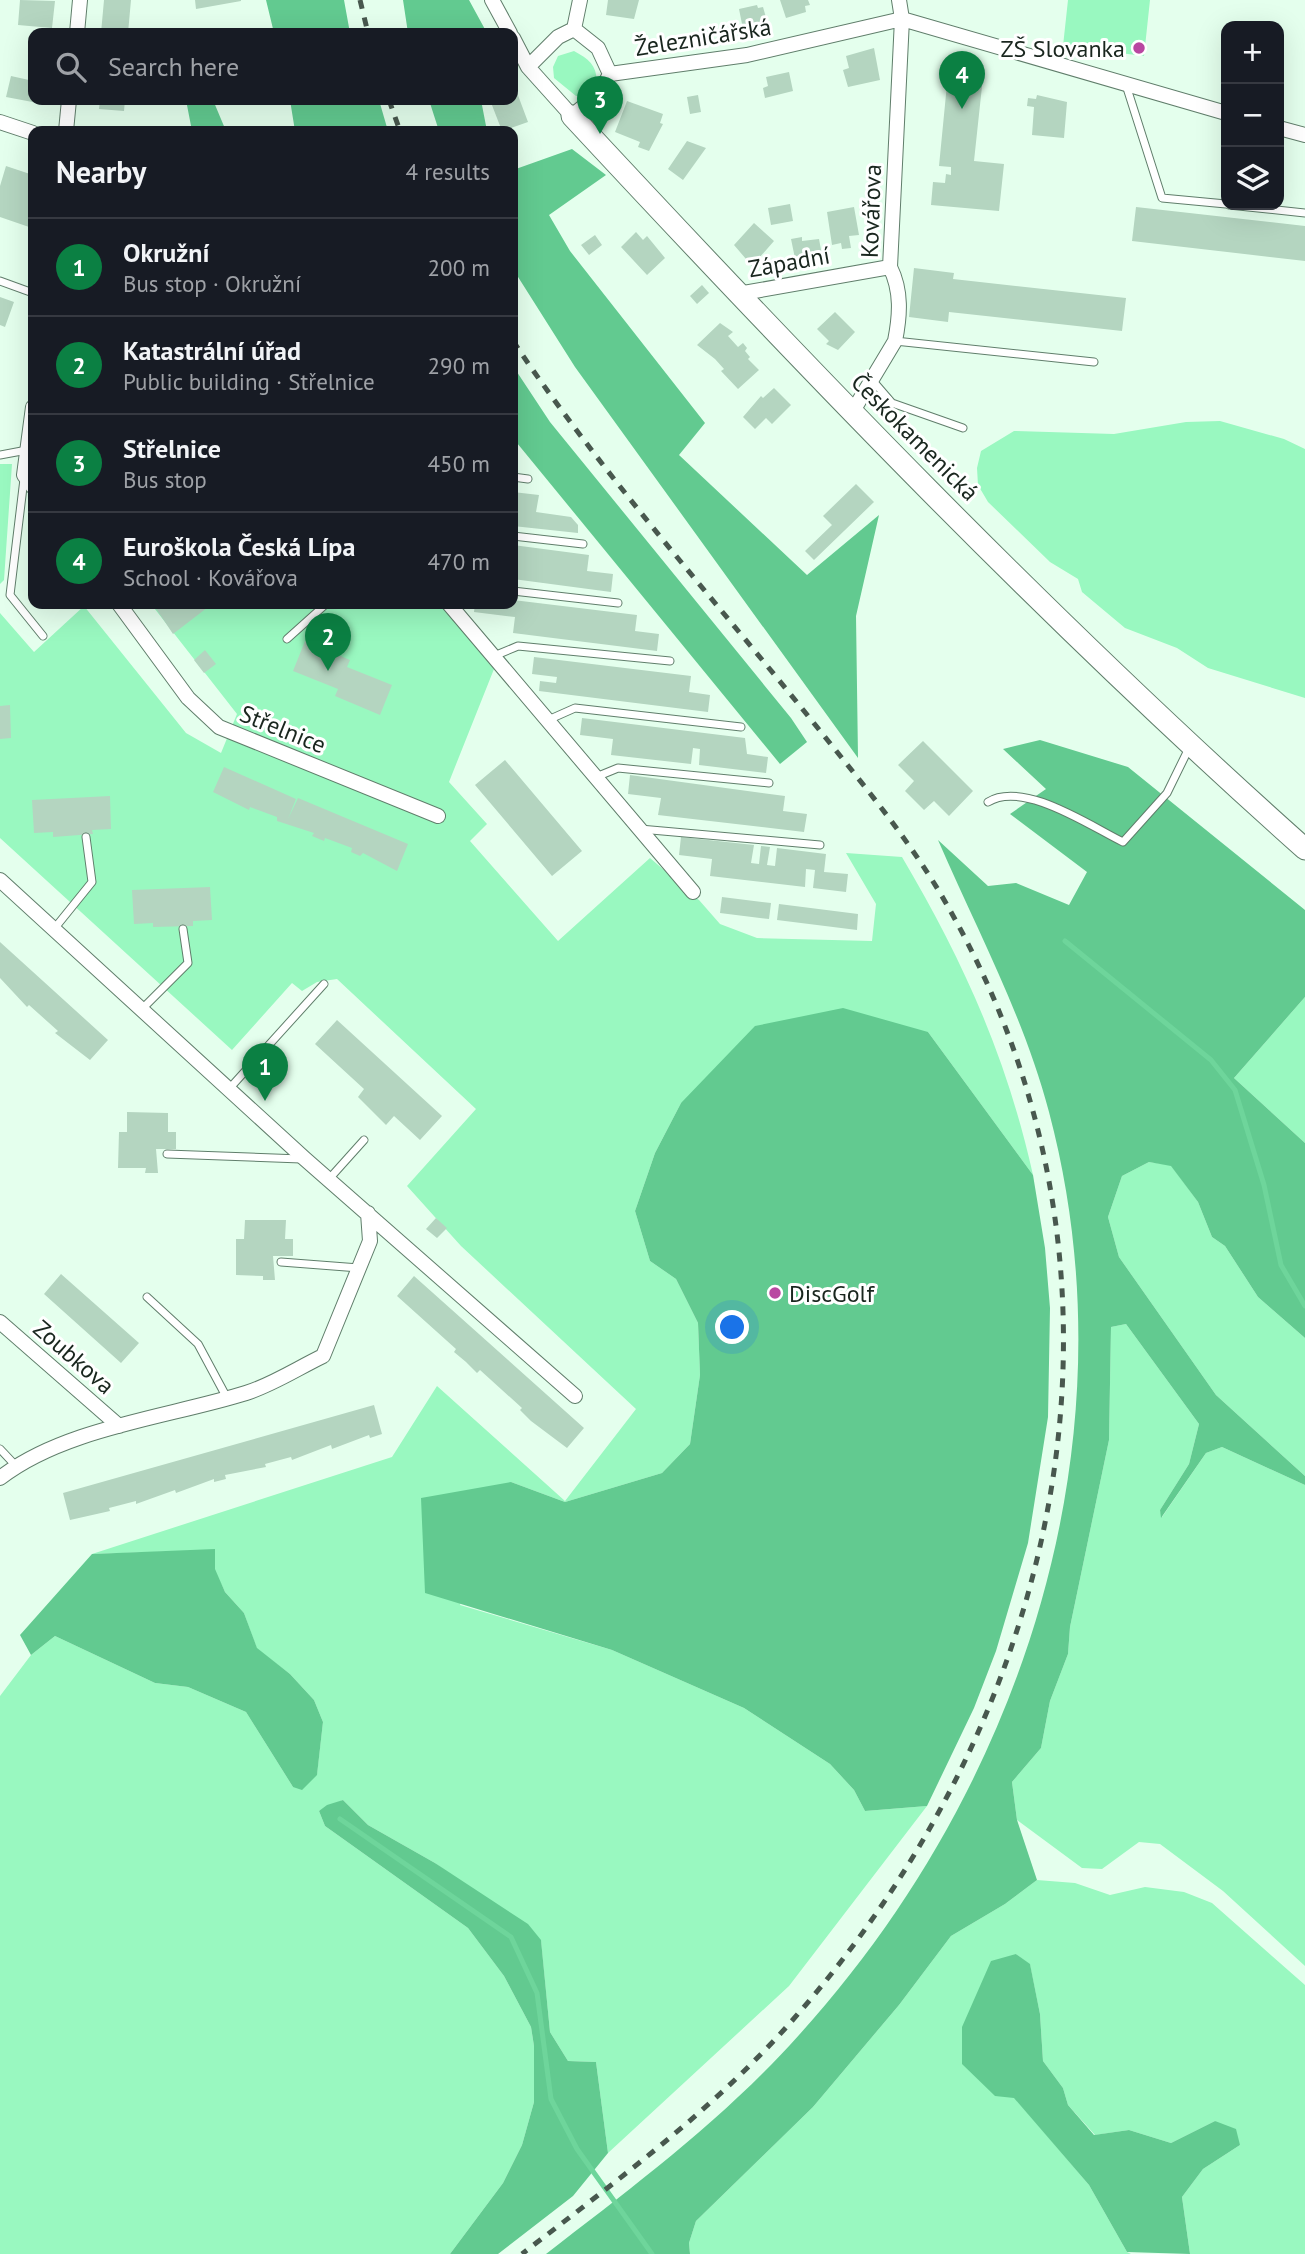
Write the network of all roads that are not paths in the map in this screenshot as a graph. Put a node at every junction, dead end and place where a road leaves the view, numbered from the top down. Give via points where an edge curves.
1 (80, 0) edge
2 (492, 0) edge
3 (580, 0) edge
4 (899, 0) edge
5 (902, 19) junction
6 (77, 28) edge
7 (507, 28) edge
8 (574, 29) junction
9 (518, 48) edge
10 (528, 67) junction
11 (610, 74) junction
12 (1126, 85) junction
13 (69, 105) edge
14 (1221, 112) edge
15 (572, 116) junction
16 (0, 122) edge
17 (66, 126) edge
18 (1284, 129) edge
19 (28, 131) edge
20 (1305, 135) edge
21 (1221, 204) edge
22 (1276, 210) edge
23 (1305, 213) edge
24 (890, 267) junction
25 (0, 281) edge
26 (28, 291) edge
27 (738, 294) junction
28 (895, 341) junction
29 (1094, 362) dead end
30 (873, 381) junction
31 (853, 411) junction
32 (963, 428) dead end
33 (28, 450) joint
34 (0, 455) edge
35 (24, 475) junction
36 (518, 478) edge
37 (527, 479) dead end
38 (28, 480) edge
39 (518, 537) edge
40 (583, 544) dead end
41 (518, 592) edge
42 (618, 603) dead end
43 (123, 609) edge
44 (320, 609) edge
45 (453, 609) edge
46 (43, 636) dead end
47 (287, 639) dead end
48 (494, 656) junction
49 (670, 661) dead end
50 (548, 720) junction
51 (741, 727) dead end
52 (1190, 746) junction
53 (596, 777) junction
54 (769, 783) dead end
55 (988, 802) dead end
56 (438, 816) dead end
57 (640, 829) junction
58 (86, 837) dead end
59 (820, 845) dead end
60 (1305, 849) edge
61 (0, 880) edge
62 (693, 892) dead end
63 (183, 929) dead end
64 (54, 930) junction
65 (324, 984) dead end
66 (141, 1009) junction
67 (229, 1089) junction
68 (364, 1140) dead end
69 (167, 1154) dead end
70 (305, 1159) junction
71 (328, 1180) junction
72 (368, 1213) junction
73 (281, 1262) dead end
74 (359, 1268) junction
75 (147, 1297) dead end
76 (0, 1322) edge
77 (575, 1396) dead end
78 (227, 1398) junction
79 (119, 1426) junction
80 (0, 1449) edge
81 (16, 1466) junction
82 (0, 1478) edge

1 - 6 street
2 - 7 street
3 - 8 street
4 - 5 street, Kovářova
5 - 11 street, Železničářská via 747,55
5 - 12 street, Železničářská
5 - 24 street, Kovářova
8 - 10 street via 558,37
8 - 11 street via 598,47
9 - 10 street, Českokamenická
10 - 15 street, Českokamenická
11 - 15 street via 600,93
12 - 14 street, Železničářská
12 - 21 lane via 1162,198
13 - 17 street
15 - 27 street, Českokamenická
16 - 19 street
18 - 20 street
22 - 23 lane
24 - 27 street, Západní
24 - 28 street, Kovářova via 900,292
25 - 26 lane
27 - 31 street, Českokamenická
28 - 29 lane
28 - 30 street, Kovářova
30 - 31 street, Kovářova
30 - 32 lane via 892,403
31 - 52 street, Českokamenická
33 - 34 lane
33 - 35 street
35 - 38 street
35 - 46 lane via 10,595
36 - 37 lane
39 - 40 lane
41 - 42 lane
43 - 56 street, Střelnice via 188,698 219,727
44 - 47 lane
45 - 48 street
48 - 49 lane via 518,646
48 - 50 street
50 - 51 lane via 575,708
50 - 53 street
52 - 55 lane via 1167,793 1123,842 1035,798
52 - 60 street, Českokamenická
53 - 54 lane via 618,768
53 - 57 street
57 - 59 lane
57 - 62 street
58 - 64 lane via 92,882
61 - 64 street
63 - 66 lane via 188,963
64 - 66 street
65 - 67 lane
66 - 67 street
67 - 70 street
68 - 71 lane
69 - 70 lane
70 - 71 street
71 - 72 street
72 - 74 street via 370,1241
72 - 77 street
73 - 74 lane
74 - 78 street via 323,1356 248,1393
75 - 78 lane via 198,1344
76 - 79 street, Zoubkova
78 - 79 street
79 - 81 street
80 - 81 lane
81 - 82 street

